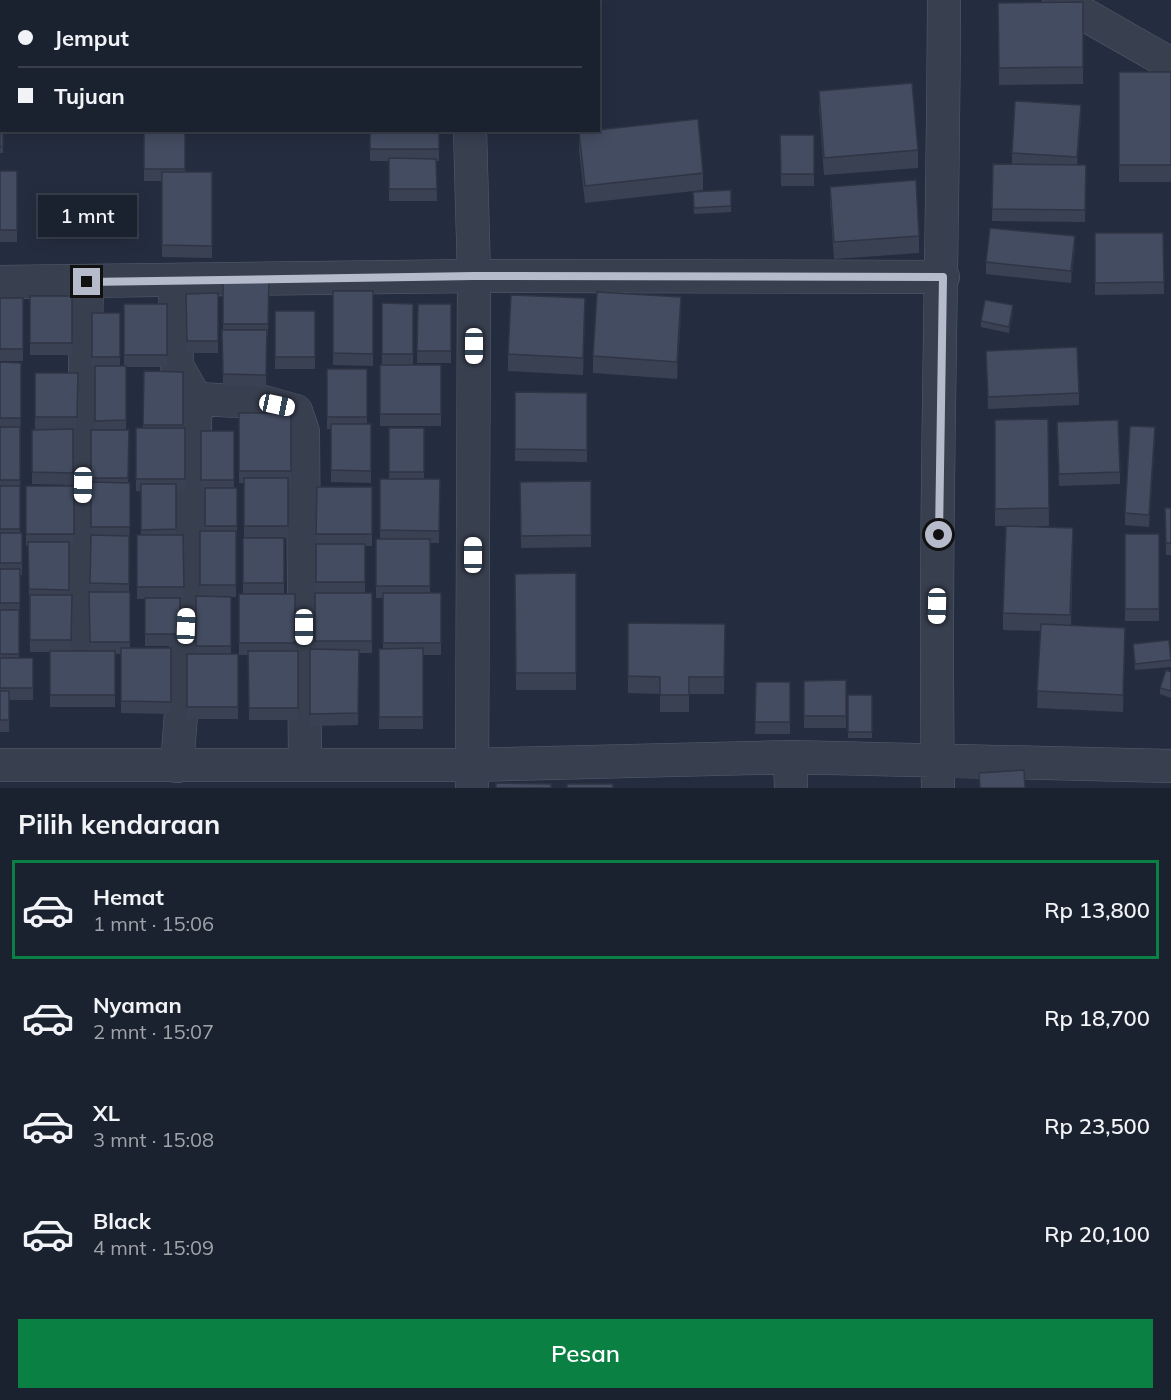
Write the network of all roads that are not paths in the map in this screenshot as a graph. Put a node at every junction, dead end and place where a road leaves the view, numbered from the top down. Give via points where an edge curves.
1 (944, 0) edge
2 (1059, 0) edge
3 (1171, 64) edge
4 (471, 132) edge
5 (474, 276) junction
6 (943, 277) junction
7 (175, 281) junction
8 (0, 282) edge
9 (87, 282) junction
10 (196, 399) junction
11 (79, 643) dead end
12 (0, 765) edge
13 (177, 766) junction
14 (1171, 766) edge
15 (286, 773) edge
16 (790, 773) edge
17 (636, 774) edge
18 (937, 774) edge
19 (472, 776) edge
20 (75, 777) edge

1 - 6 street
2 - 3 street
4 - 5 street
5 - 6 street
5 - 7 street
5 - 19 street
6 - 18 street
7 - 9 street
7 - 10 street via 177,366
8 - 9 street
9 - 11 street
10 - 13 street
10 - 15 street via 264,402 290,408 301,419 305,521
12 - 20 street
13 - 15 street
13 - 20 street
14 - 18 street
15 - 19 street
16 - 17 street
16 - 18 street
17 - 19 street

